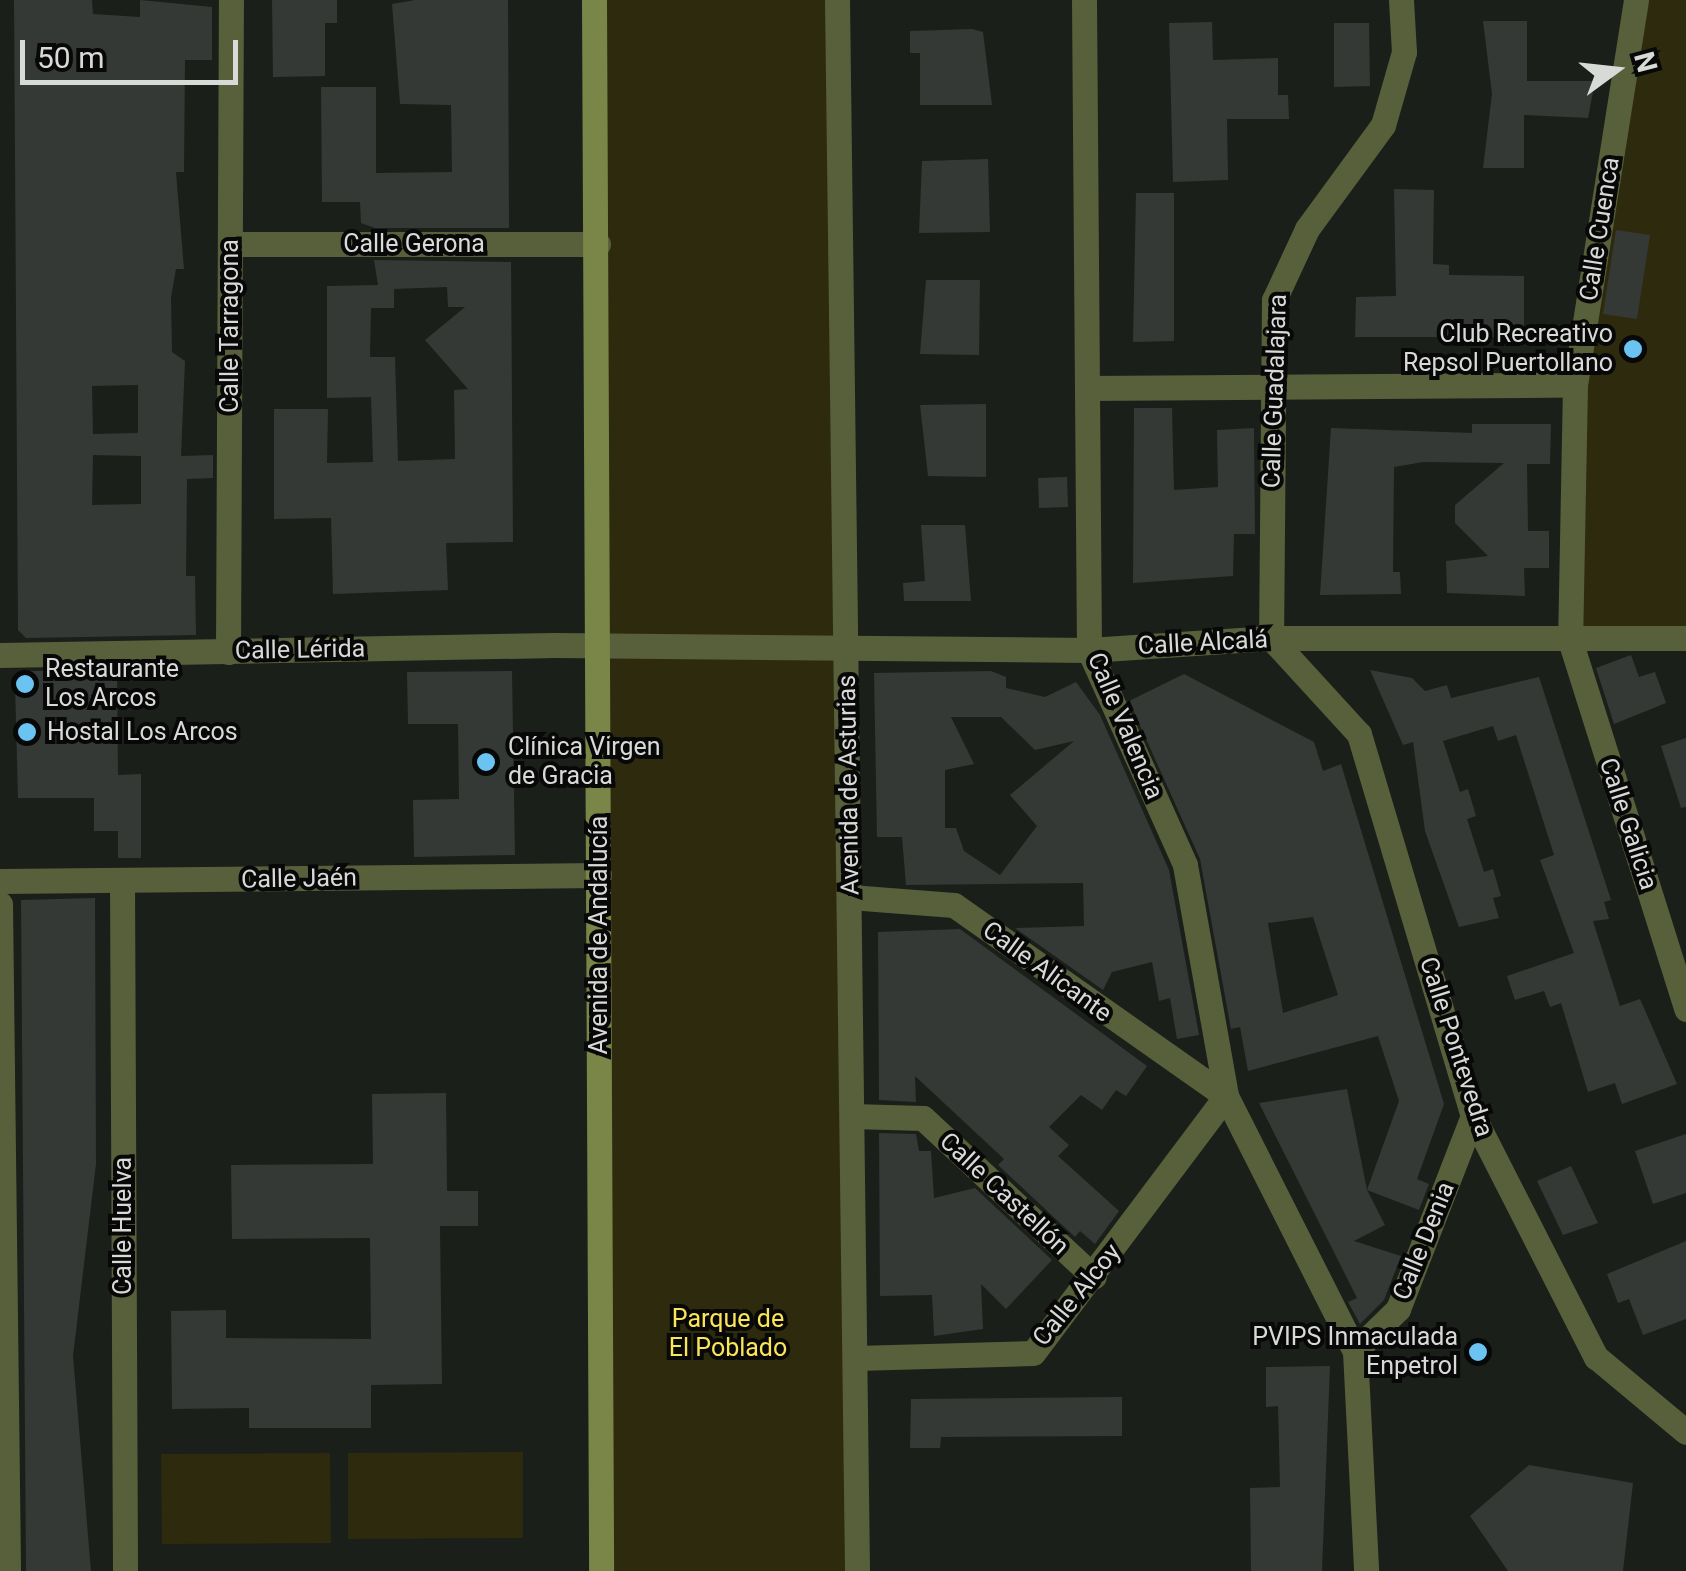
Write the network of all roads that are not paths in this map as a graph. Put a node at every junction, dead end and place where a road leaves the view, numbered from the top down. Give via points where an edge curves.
1 (231, 0) edge
2 (594, 0) edge
3 (838, 0) edge
4 (1084, 0) edge
5 (1401, 0) edge
6 (1636, 0) edge
7 (230, 244) junction
8 (598, 244) junction
9 (1272, 384) junction
10 (1574, 386) junction
11 (1087, 388) junction
12 (1271, 638) junction
13 (1686, 638) edge
14 (1570, 640) junction
15 (600, 645) junction
16 (848, 648) junction
17 (1089, 650) junction
18 (228, 652) junction
19 (0, 655) edge
20 (599, 875) junction
21 (0, 880) edge
22 (122, 881) junction
23 (850, 897) junction
24 (0, 904) edge
25 (1686, 1009) edge
26 (1226, 1096) junction
27 (852, 1116) junction
28 (1473, 1116) junction
29 (1094, 1277) junction
30 (1355, 1352) junction
31 (856, 1358) junction
32 (1686, 1432) edge
33 (8, 1571) edge
34 (124, 1571) edge
35 (601, 1571) edge
36 (856, 1571) edge
37 (1366, 1571) edge

1 - 7 street, Calle Tarragona
2 - 8 street, Avenida de Andalucía
3 - 16 street, Avenida de Asturias
4 - 11 street, Calle Valencia
5 - 9 street, Calle Guadalajara via 1404,52 1383,125 1280,274
6 - 10 street, Calle Cuenca
7 - 8 street, Calle Gerona
7 - 18 street, Calle Tarragona
8 - 15 street, Avenida de Andalucía
9 - 10 street
9 - 11 street
9 - 12 street, Calle Guadalajara
10 - 14 street, Calle Cuenca
11 - 17 street, Calle Valencia
12 - 14 street, Calle Alcalá
12 - 17 street, Calle Alcalá
12 - 28 street, Calle Pontevedra via 1359,734
13 - 14 street, Calle Alcalá
14 - 25 street, Calle Galicia
15 - 16 street, Calle Alcalá
15 - 18 street, Calle Lérida
15 - 20 street, Avenida de Andalucía
16 - 17 street, Calle Alcalá
16 - 23 street, Avenida de Asturias
17 - 26 street, Calle Valencia via 1185,865
18 - 19 street, Calle Lérida
20 - 22 street, Calle Jaén
20 - 35 street, Avenida de Andalucía
21 - 22 street, Calle Jaén
22 - 34 street, Calle Huelva
23 - 26 street, Calle Alicante via 954,906
23 - 27 street, Avenida de Asturias
24 - 33 street
26 - 29 street, Calle Alcoy
26 - 30 street, Calle Valencia
27 - 29 street, Calle Castellón via 923,1118
27 - 31 street, Avenida de Asturias
28 - 30 street, Calle Denia via 1398,1309
28 - 32 street, Calle Pontevedra via 1596,1357
29 - 31 street, Calle Alcoy via 1033,1353
30 - 37 street
31 - 36 street, Avenida de Asturias

